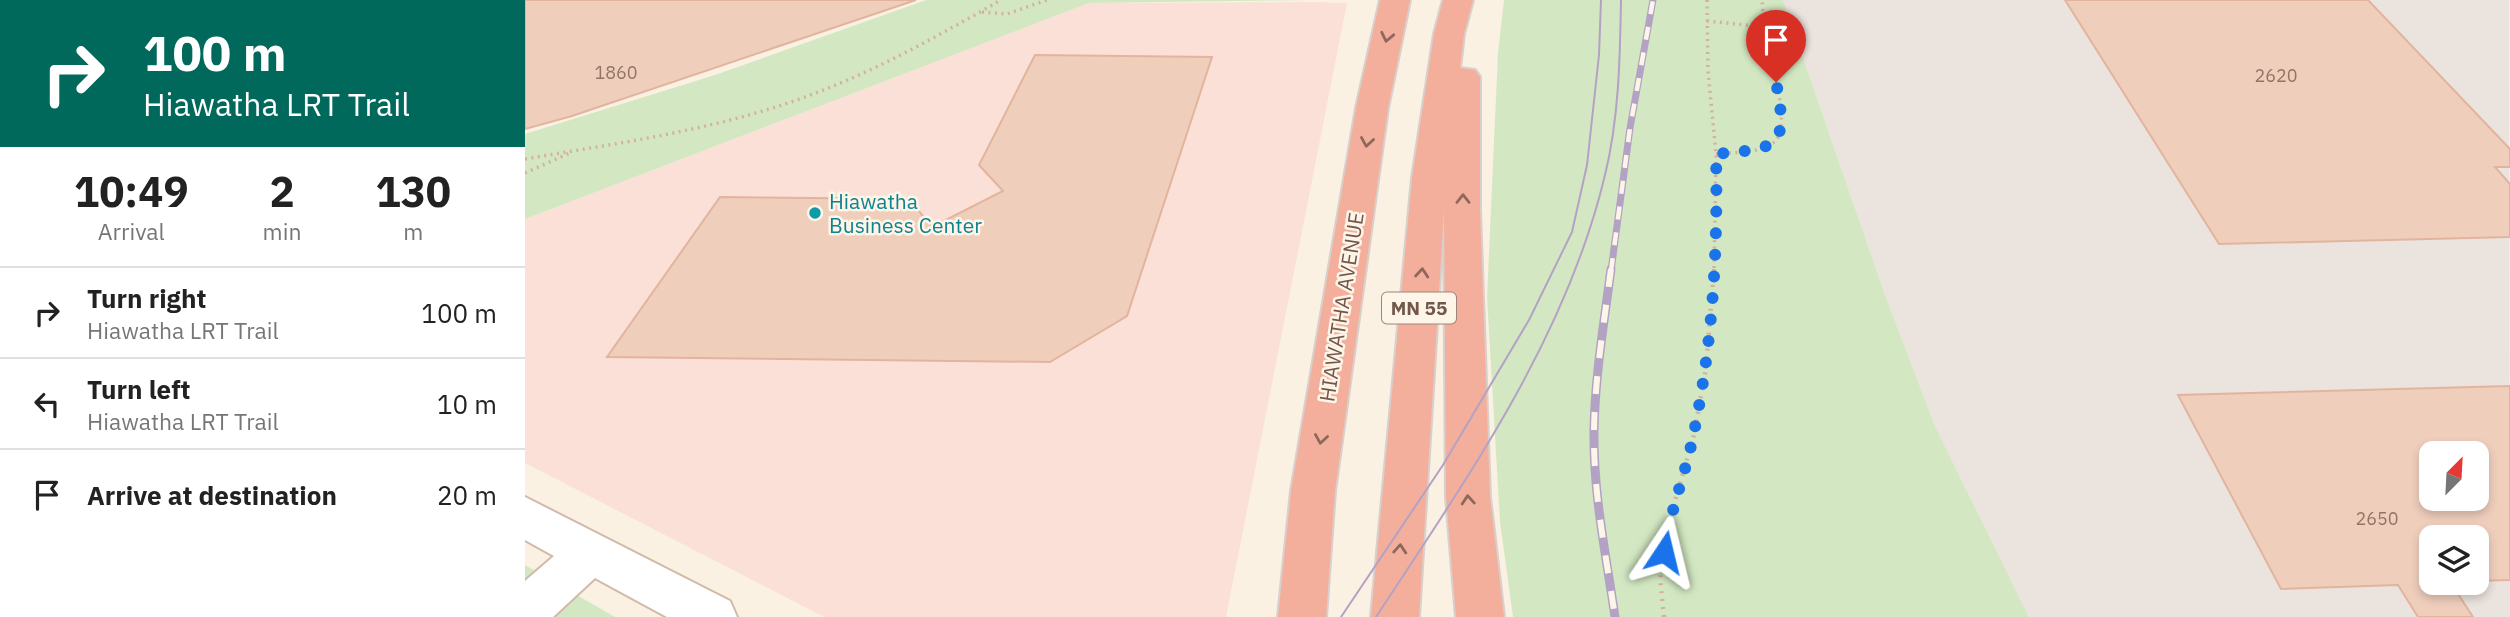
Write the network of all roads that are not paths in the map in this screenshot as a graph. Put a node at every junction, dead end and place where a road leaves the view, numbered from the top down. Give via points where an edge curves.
1 (1395, 0) edge
2 (1458, 0) edge
3 (1465, 0) edge
4 (525, 517) edge
5 (591, 552) junction
6 (525, 611) edge
7 (713, 617) edge
8 (1302, 617) edge
9 (1395, 617) edge
10 (1479, 617) edge

1 -> 8 highway, HIAWATHA AVENUE via 1372,108 1313,491
9 -> 2 highway, MN 55 via 1429,178
10 -> 3 highway via 1468,497 1462,210
4 - 5 street
5 - 6 street
5 - 7 street

